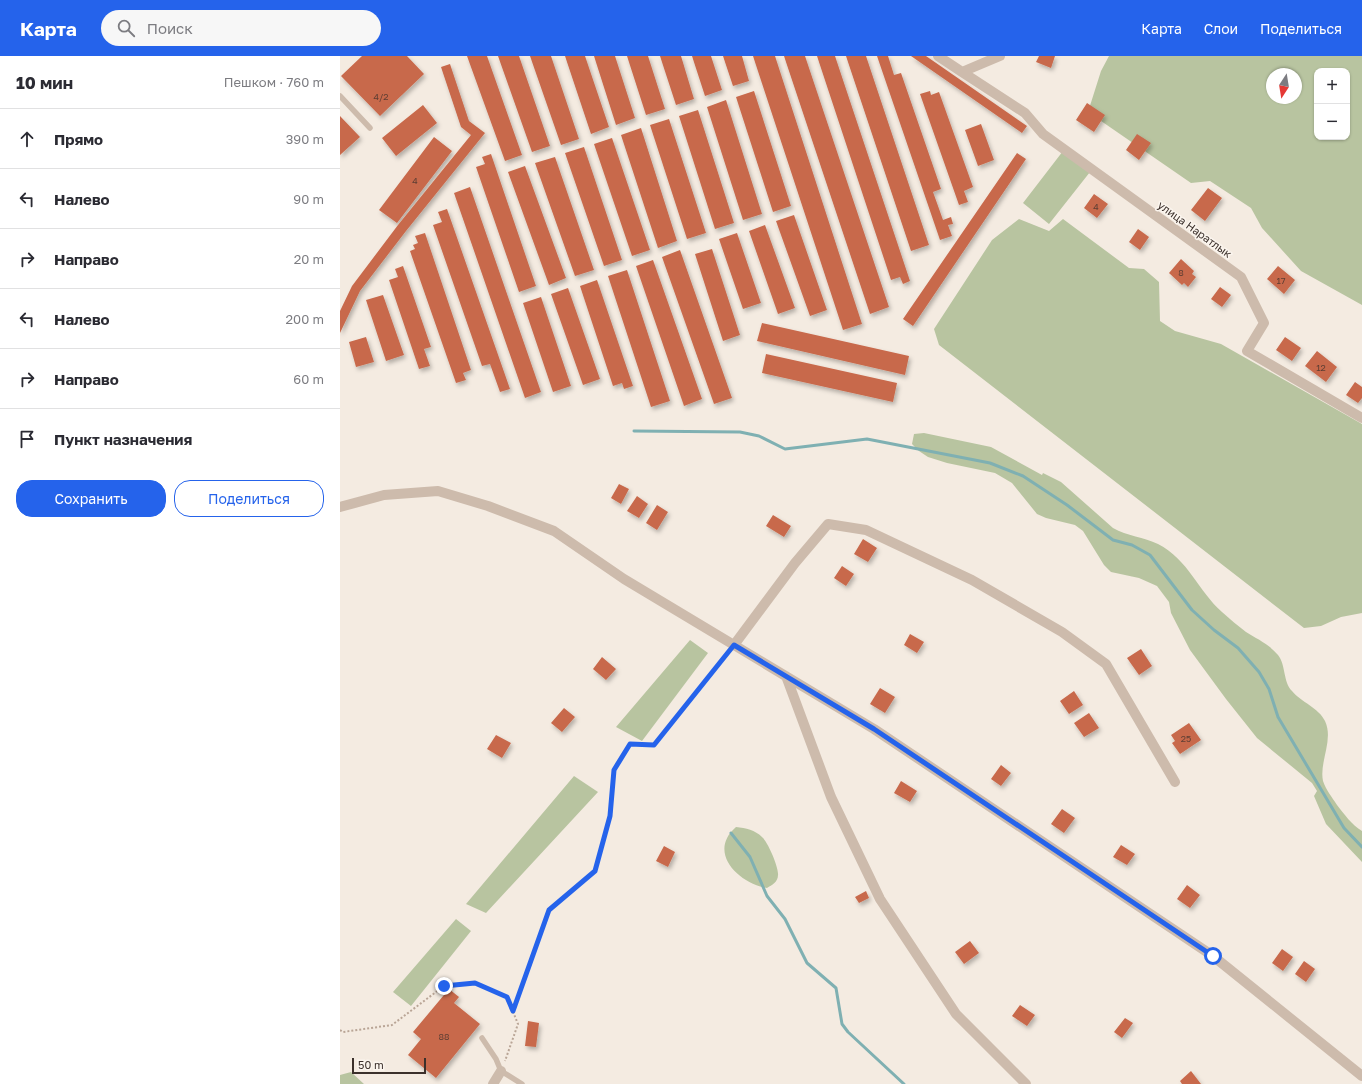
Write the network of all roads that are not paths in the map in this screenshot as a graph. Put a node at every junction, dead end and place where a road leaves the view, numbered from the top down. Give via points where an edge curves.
1 (938, 56) edge
2 (1000, 56) edge
3 (962, 72) junction
4 (340, 96) edge
5 (370, 128) dead end
6 (1362, 418) edge
7 (340, 507) edge
8 (734, 645) junction
9 (786, 676) junction
10 (1175, 782) dead end
11 (482, 1038) dead end
12 (501, 1071) junction
13 (1362, 1076) edge
14 (493, 1084) edge
15 (522, 1084) edge
16 (1026, 1084) edge

1 - 3 street, улица Наратлык
2 - 3 street
3 - 6 street, улица Наратлык via 1025,113 1043,134 1241,277 1264,323 1247,351
4 - 5 lane
7 - 8 street via 384,496 438,491 488,506 554,531 624,579
8 - 9 street
8 - 10 street via 795,563 828,524 866,530 972,580 1062,632 1106,664
9 - 13 street via 874,729 1213,956
9 - 16 street via 831,797 880,899 956,1014
11 - 12 lane via 496,1058
12 - 14 street
12 - 15 lane

